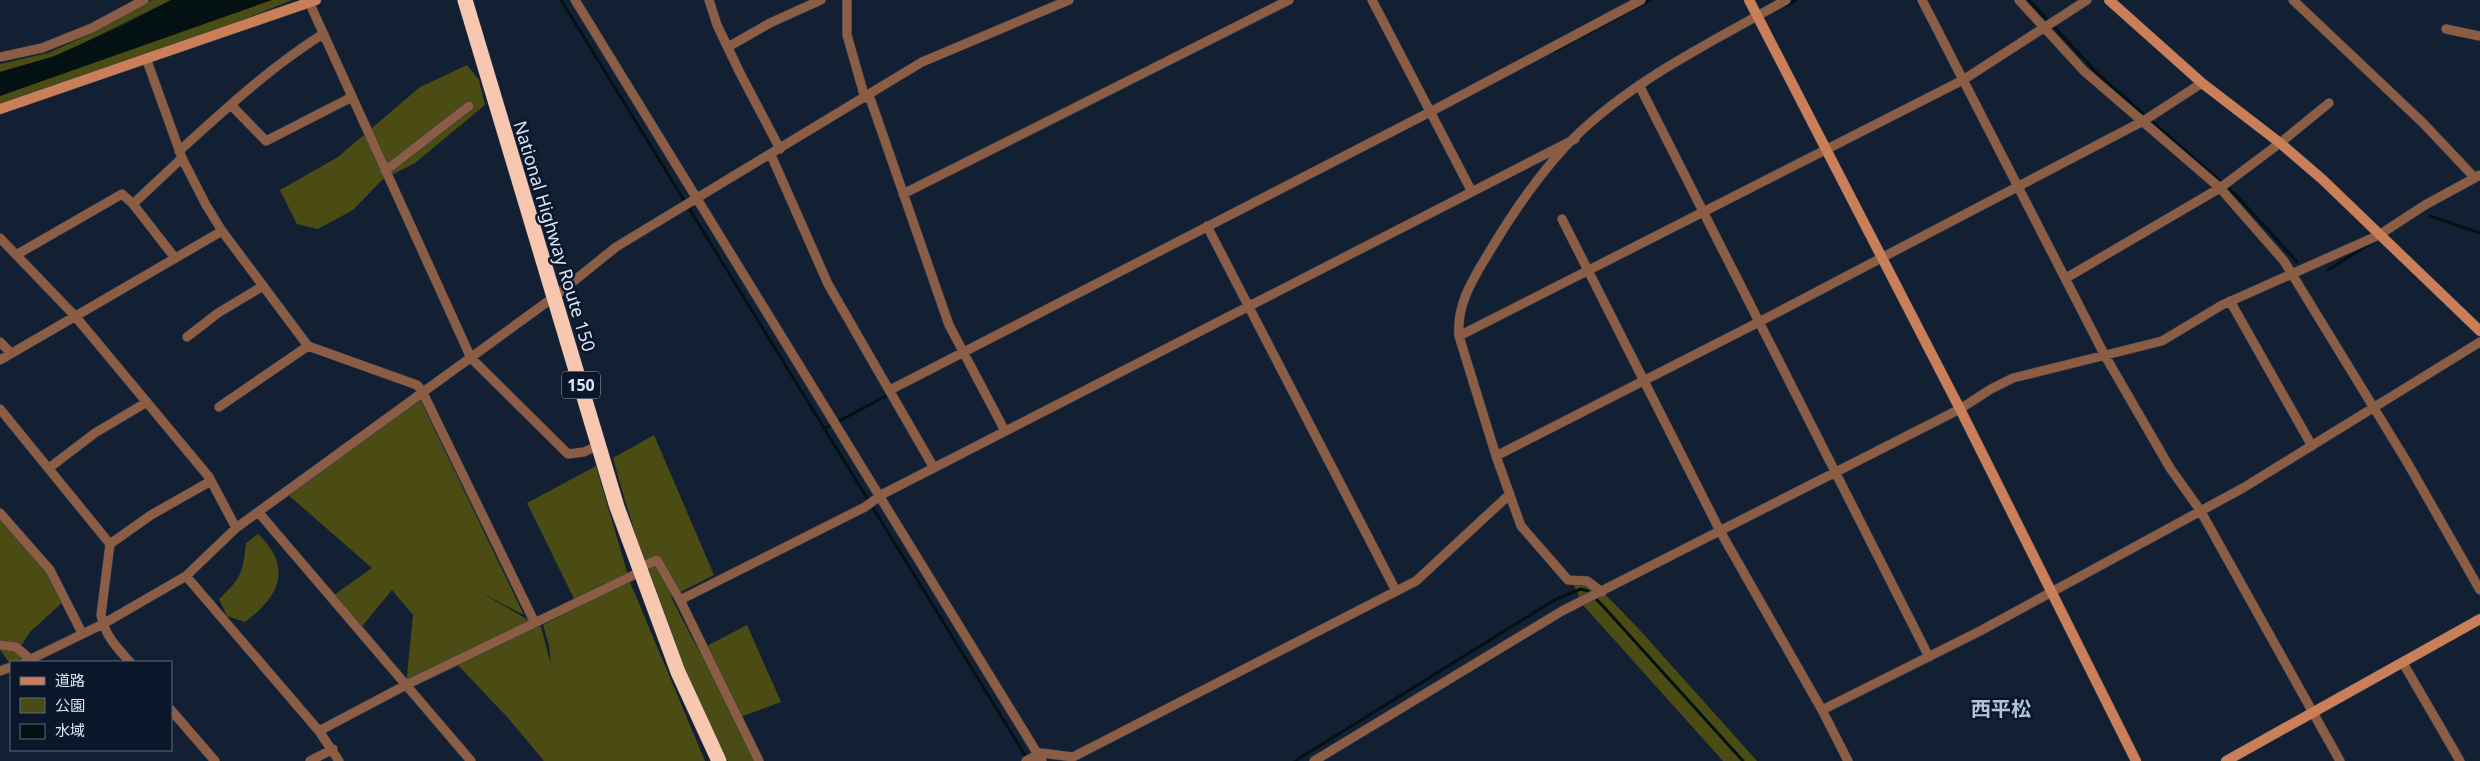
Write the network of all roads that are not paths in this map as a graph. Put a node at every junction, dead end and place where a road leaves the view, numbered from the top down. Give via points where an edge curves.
1 (144, 0) edge
2 (465, 0) edge
3 (575, 0) edge
4 (709, 0) edge
5 (821, 0) edge
6 (847, 0) edge
7 (1069, 0) edge
8 (1289, 0) edge
9 (1372, 0) edge
10 (1641, 0) edge
11 (1750, 0) edge
12 (1786, 0) edge
13 (1922, 0) edge
14 (2019, 0) edge
15 (2086, 0) edge
16 (2109, 0) edge
17 (2292, 0) edge
18 (311, 1) edge
19 (1758, 16) junction
20 (2046, 27) junction
21 (2446, 29) dead end
22 (324, 34) junction
23 (2480, 36) edge
24 (728, 46) junction
25 (0, 57) edge
26 (146, 58) junction
27 (1963, 80) junction
28 (2202, 83) junction
29 (1639, 85) junction
30 (867, 96) junction
31 (352, 97) junction
32 (2329, 103) dead end
33 (231, 105) junction
34 (470, 106) dead end
35 (0, 109) edge
36 (1430, 112) junction
37 (2145, 120) junction
38 (1575, 138) junction
39 (2280, 143) junction
40 (1826, 148) junction
41 (780, 149) junction
42 (181, 155) junction
43 (771, 155) junction
44 (385, 171) junction
45 (2477, 176) edge
46 (2018, 187) junction
47 (2220, 188) junction
48 (1472, 192) junction
49 (903, 194) junction
50 (697, 199) junction
51 (133, 204) junction
52 (1703, 212) junction
53 (1562, 219) dead end
54 (1208, 226) junction
55 (222, 231) junction
56 (2379, 235) junction
57 (0, 238) edge
58 (16, 255) junction
59 (175, 258) junction
60 (1883, 258) junction
61 (1589, 271) junction
62 (2292, 274) junction
63 (2066, 278) junction
64 (263, 286) junction
65 (554, 297) junction
66 (2230, 301) junction
67 (1249, 306) junction
68 (75, 316) junction
69 (1759, 322) junction
70 (2480, 331) edge
71 (1459, 336) junction
72 (187, 337) dead end
73 (0, 342) edge
74 (2480, 342) edge
75 (308, 346) junction
76 (11, 353) junction
77 (964, 353) junction
78 (2104, 354) junction
79 (471, 358) junction
80 (0, 360) edge
81 (1644, 381) junction
82 (890, 390) junction
83 (422, 391) junction
84 (147, 402) junction
85 (219, 408) dead end
86 (2374, 408) junction
87 (0, 409) edge
88 (1960, 409) junction
89 (1005, 432) junction
90 (599, 445) junction
91 (2312, 446) junction
92 (1496, 456) junction
93 (49, 468) junction
94 (934, 468) junction
95 (1836, 472) junction
96 (211, 481) junction
97 (1510, 494) junction
98 (881, 495) junction
99 (2200, 510) junction
100 (0, 513) edge
101 (259, 513) junction
102 (236, 528) junction
103 (1720, 531) junction
104 (110, 544) junction
105 (639, 570) junction
106 (186, 576) junction
107 (2480, 590) edge
108 (1396, 591) junction
109 (1602, 592) junction
110 (2052, 592) junction
111 (680, 600) junction
112 (2480, 620) edge
113 (534, 622) junction
114 (102, 624) junction
115 (82, 633) junction
116 (0, 645) edge
117 (1929, 657) junction
118 (28, 661) edge
119 (129, 661) edge
120 (2403, 663) junction
121 (406, 685) junction
122 (1822, 710) junction
123 (172, 711) edge
124 (2313, 714) junction
125 (319, 731) junction
126 (333, 749) junction
127 (1035, 758) edge
128 (215, 761) edge
129 (310, 761) edge
130 (339, 761) edge
131 (472, 761) edge
132 (719, 761) edge
133 (759, 761) edge
134 (1314, 761) edge
135 (1848, 761) edge
136 (2136, 761) edge
137 (2226, 761) edge
138 (2340, 761) edge
139 (2460, 761) edge

1 - 25 street via 60,41
2 - 65 highway, National Highway Route 150 / 150
3 - 50 street
4 - 24 street
5 - 24 street
6 - 30 street via 847,35
7 - 30 street via 922,62
8 - 49 street
9 - 36 street
10 - 36 street
11 - 19 street
12 - 19 street
13 - 27 street
14 - 20 street
15 - 20 street
16 - 28 street
17 - 45 street
18 - 22 street
18 - 26 street
19 - 29 street
19 - 40 street
20 - 27 street
20 - 37 street via 2084,71
21 - 23 street
22 - 31 street
22 - 33 street via 286,58
24 - 41 street
26 - 35 street
26 - 42 street
27 - 40 street
27 - 46 street
28 - 37 street
28 - 39 street
29 - 38 street
29 - 52 street
30 - 41 street
30 - 49 street
31 - 33 street via 266,141
31 - 44 street
32 - 39 street
33 - 42 street
34 - 44 street
36 - 48 street
36 - 54 street
37 - 46 street
37 - 47 street
38 - 48 street
38 - 71 street via 1513,213 1481,265 1463,300 1457,320
39 - 47 street
39 - 56 street
40 - 52 street
40 - 60 street
41 - 43 street
42 - 51 street
42 - 55 street
43 - 50 street
43 - 82 street via 828,284
44 - 79 street
45 - 56 street
46 - 60 street
46 - 63 street
47 - 62 street
47 - 63 street
48 - 67 street
49 - 77 street via 950,325
50 - 65 street via 616,247
50 - 98 street
51 - 58 street via 122,194
51 - 59 street
52 - 61 street
52 - 69 street
53 - 61 street
54 - 67 street
54 - 77 street
55 - 59 street
55 - 64 street
56 - 62 street
56 - 70 street
57 - 58 street
58 - 68 street
59 - 68 street
60 - 69 street
60 - 88 street
61 - 71 street
61 - 81 street
62 - 66 street
62 - 86 street
63 - 78 street
64 - 72 street via 218,313
64 - 75 street
65 - 79 street
65 - 90 highway, National Highway Route 150 / 150
66 - 78 street via 2162,341
66 - 91 street
67 - 89 street
67 - 108 street
68 - 76 street
68 - 84 street
69 - 81 street
69 - 95 street
71 - 92 street
73 - 76 street
74 - 86 street
75 - 83 street via 416,385
75 - 85 street
76 - 80 street
77 - 82 street
77 - 89 street
78 - 88 street via 2013,378
78 - 99 street via 2170,468
79 - 83 street
79 - 90 street via 568,454 584,452
81 - 92 street
81 - 103 street
82 - 94 street
83 - 101 street
83 - 113 street
84 - 93 street via 95,433
84 - 96 street
86 - 91 street
86 - 107 street
87 - 93 street
88 - 95 street
88 - 110 street
89 - 94 street
90 - 105 highway, National Highway Route 150 / 150
91 - 99 street
92 - 97 street
93 - 104 street
94 - 98 street
95 - 103 street
95 - 117 street
96 - 102 street
96 - 104 street via 151,515
97 - 108 street via 1416,581
97 - 109 street via 1521,526 1568,580 1587,581
98 - 111 street via 865,507
98 - 127 street
99 - 110 street
99 - 124 street
100 - 115 street via 50,570
101 - 102 street
101 - 121 street
102 - 106 street
103 - 109 street
103 - 122 street
104 - 114 street
105 - 111 street via 657,560
105 - 113 street
105 - 132 highway, National Highway Route 150 / 150 via 678,672
106 - 114 street
106 - 125 street
108 - 127 street via 1073,757 1041,753
109 - 134 street via 1562,611
110 - 117 street
110 - 136 street
111 - 133 street
112 - 120 street
113 - 121 street
114 - 115 street
114 - 119 street via 112,642
115 - 118 street
116 - 118 street via 16,647
117 - 122 street
120 - 124 street
120 - 139 street
121 - 125 street
121 - 131 street
122 - 135 street
123 - 128 street
124 - 137 street
124 - 138 street
125 - 126 street
126 - 129 street
126 - 130 street

